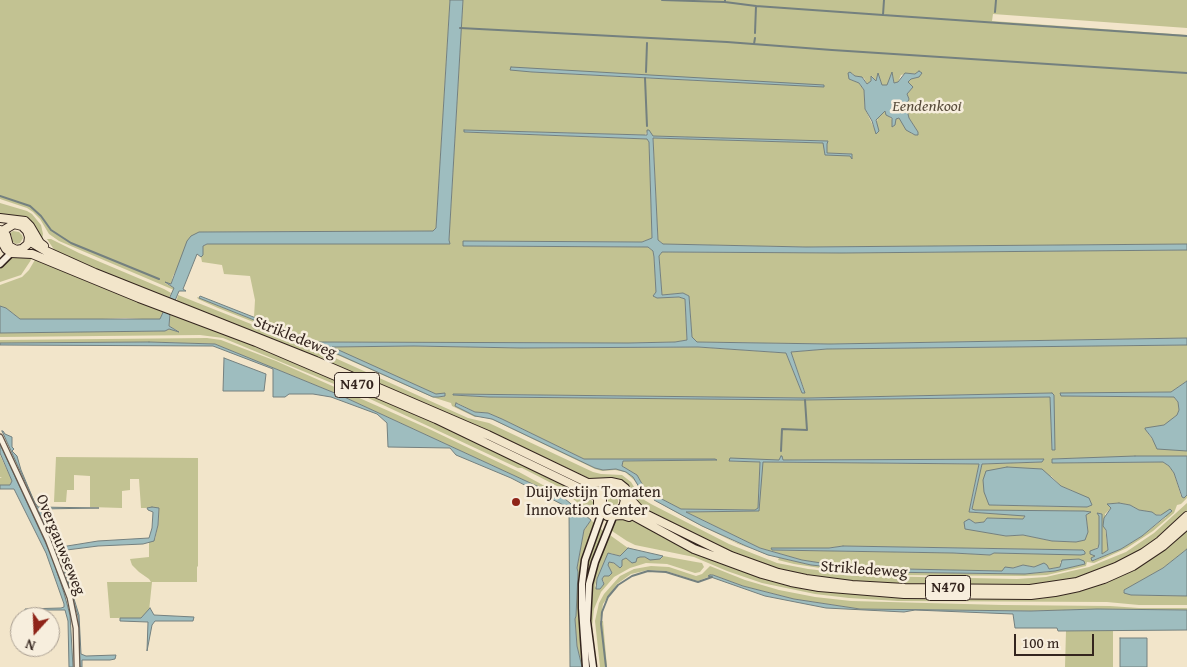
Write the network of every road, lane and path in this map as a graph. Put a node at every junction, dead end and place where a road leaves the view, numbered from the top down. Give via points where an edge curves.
1 (0, 218) edge
2 (4, 239) edge
3 (26, 247) junction
4 (53, 253) junction
5 (0, 260) edge
6 (0, 264) edge
7 (170, 306) junction
8 (0, 437) edge
9 (588, 483) junction
10 (599, 496) junction
11 (619, 511) junction
12 (641, 511) junction
13 (602, 512) junction
14 (1187, 516) edge
15 (1187, 525) edge
16 (76, 667) edge
17 (586, 667) edge
18 (592, 667) edge

1 - 4 main road, N470 via 24,221 40,243
2 - 3 main road, N470 via 20,250
2 - 3 main road, N470 via 14,224 22,226 27,231
2 - 5 main road
2 - 6 main road
3 - 4 main road, Strikledeweg / N470
3 - 7 main road, Strikledeweg / N470 via 48,260
4 - 7 main road, Strikledeweg / N470
7 - 9 main road, Strikledeweg / N470 via 316,361 488,435
7 - 10 main road, Strikledeweg / N470 via 428,415
8 - 16 street, Overgauwseweg via 48,540 70,598 76,628
9 - 10 main road, Strikledeweg / N470
9 - 12 main road, N470 via 620,484
10 - 11 main road, N470 via 604,509
10 - 11 main road, N470 via 607,488 616,488 623,495
10 - 13 main road
11 - 12 main road, Strikledeweg / N470
11 - 13 main road, N470 via 607,516
11 - 15 main road, Strikledeweg / N470 via 694,549 746,570 791,582 851,591 969,595 1055,592 1104,579 1133,566 1164,546
11 - 18 main road via 595,562 589,584 587,620
12 - 14 main road, Strikledeweg / N470 via 731,556 793,577 878,587 1008,589 1045,587 1098,575 1143,553
13 - 17 main road via 585,560 582,584

